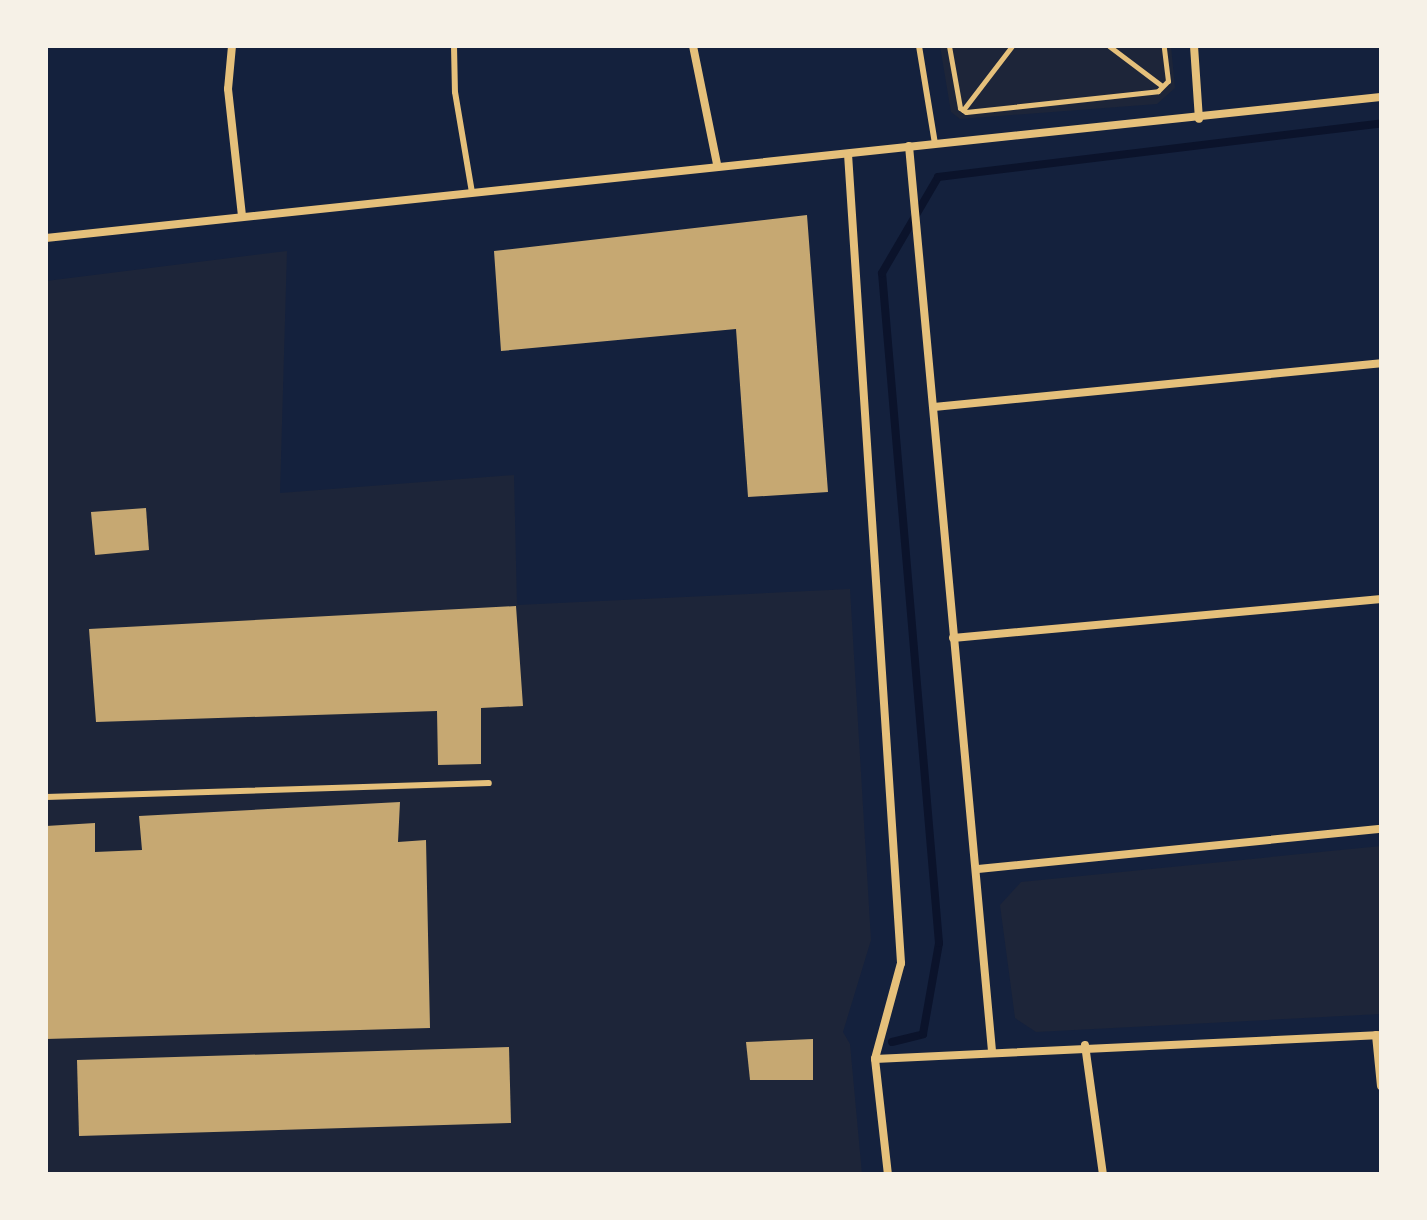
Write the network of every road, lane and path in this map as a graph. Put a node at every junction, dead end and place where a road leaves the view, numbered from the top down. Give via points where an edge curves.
1 (232, 46) edge
2 (454, 46) edge
3 (693, 46) edge
4 (919, 46) edge
5 (949, 46) edge
6 (1012, 46) edge
7 (1109, 46) edge
8 (1164, 46) edge
9 (1194, 46) edge
10 (1162, 86) junction
11 (1381, 97) edge
12 (963, 110) junction
13 (1199, 119) junction
14 (935, 144) junction
15 (909, 146) junction
16 (848, 154) junction
17 (717, 164) junction
18 (472, 193) junction
19 (242, 216) junction
20 (46, 238) edge
21 (1381, 363) edge
22 (934, 407) junction
23 (1381, 599) edge
24 (953, 638) junction
25 (489, 783) dead end
26 (46, 797) edge
27 (1381, 829) edge
28 (978, 869) junction
29 (1378, 1035) edge
30 (1085, 1045) junction
31 (992, 1051) junction
32 (875, 1059) junction
33 (1381, 1086) edge
34 (888, 1174) edge
35 (1103, 1174) edge

1 - 19 street via 228,89
2 - 18 lane via 455,92
3 - 17 street
4 - 14 lane
5 - 12 path
6 - 12 path
7 - 10 path
8 - 10 path via 1168,81
9 - 13 street
10 - 12 path via 1158,91
11 - 13 street
13 - 14 street
14 - 15 street
15 - 16 street
15 - 22 street
16 - 17 street
16 - 32 street via 901,963
17 - 18 street
18 - 19 street
19 - 20 street
21 - 22 street
22 - 24 street
23 - 24 street
24 - 28 street
25 - 26 lane
27 - 28 street
28 - 31 street
29 - 30 street
29 - 33 street
30 - 31 street
30 - 35 street
31 - 32 street
32 - 34 street

